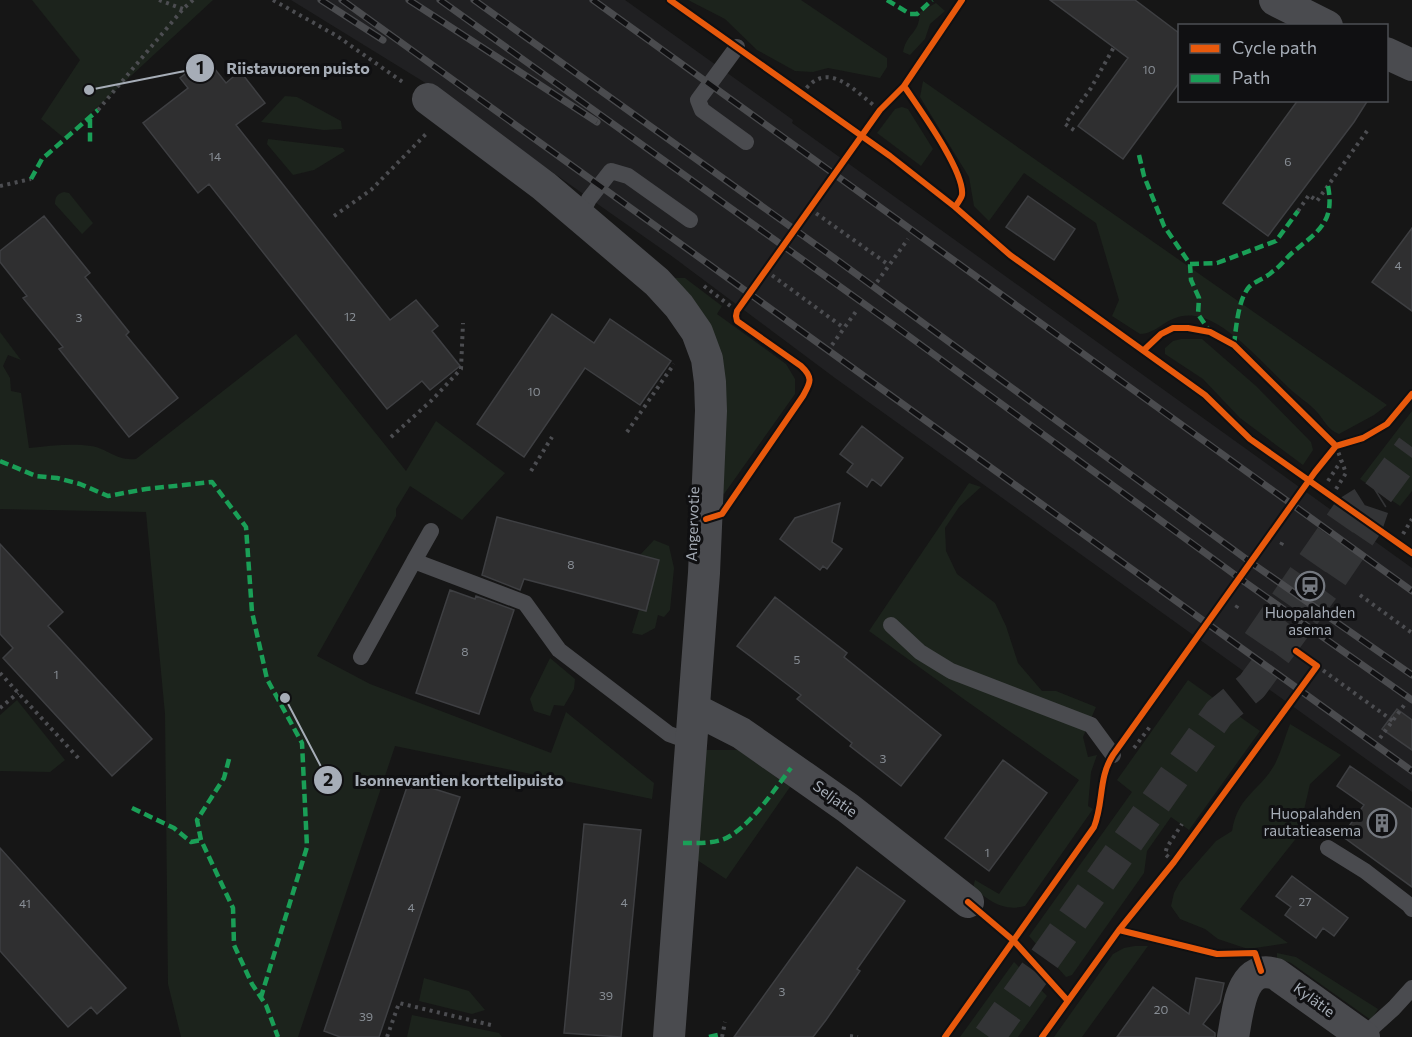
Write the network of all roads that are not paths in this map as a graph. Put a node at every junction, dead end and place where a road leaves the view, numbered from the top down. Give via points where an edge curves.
1 (1275, 0) edge
2 (1323, 24) edge
3 (737, 47) dead end
4 (1388, 54) edge
5 (1412, 65) edge
6 (428, 99) road end
7 (746, 142) dead end
8 (580, 216) junction
9 (690, 220) dead end
10 (431, 531) dead end
11 (414, 561) junction
12 (891, 625) dead end
13 (361, 657) dead end
14 (694, 709) junction
15 (691, 742) junction
16 (1113, 755) dead end
17 (1328, 848) dead end
18 (968, 902) dead end
19 (1412, 909) edge
20 (1412, 988) edge
21 (669, 1037) edge
22 (1233, 1037) edge
23 (1364, 1037) edge

1 - 2 street
3 - 7 lane via 698,100 702,110
4 - 5 street
6 - 8 street, Angervotie
8 - 9 lane via 611,171 628,176
8 - 14 street, Angervotie via 679,306 697,332 707,359 711,411
10 - 11 lane
11 - 13 lane
11 - 15 lane via 525,603 559,650 669,735
12 - 16 lane via 920,652 951,671 1091,725
14 - 15 street, Angervotie
14 - 18 street, Seljatie via 741,732 848,808
15 - 21 street, Angervotie
17 - 19 lane via 1365,871
20 - 23 lane
22 - 23 street, Kylätie via 1245,987 1261,971 1276,974

